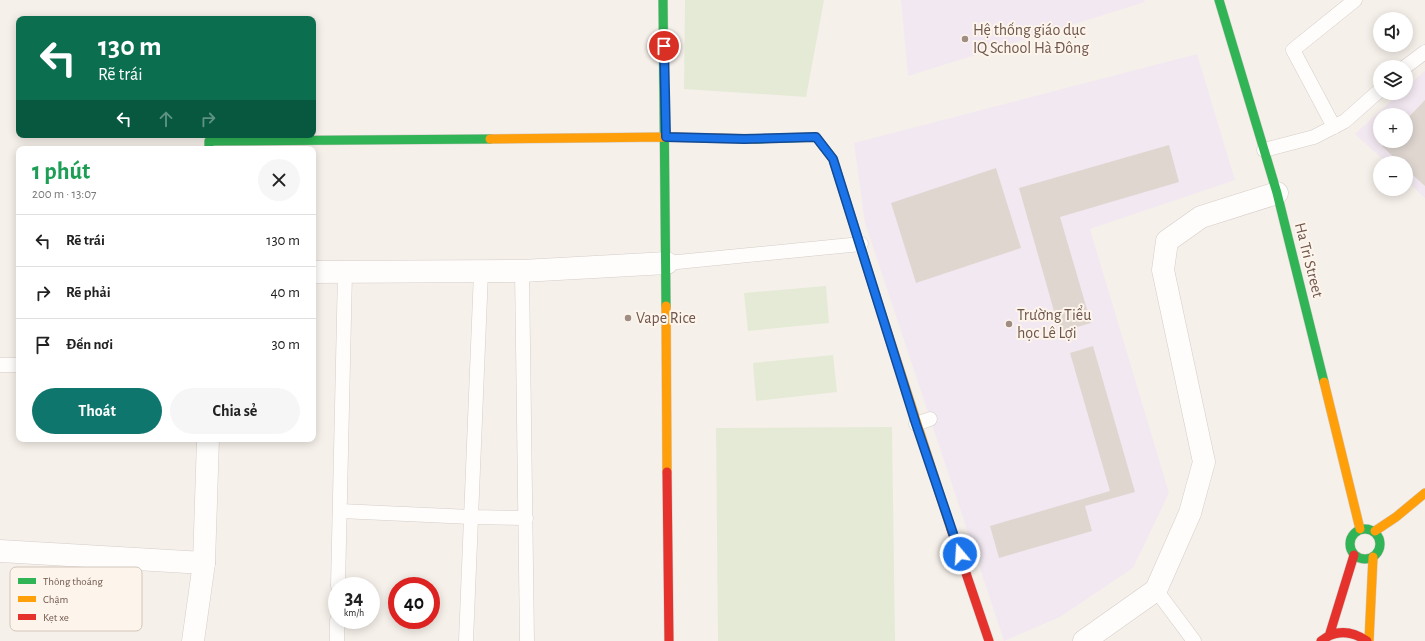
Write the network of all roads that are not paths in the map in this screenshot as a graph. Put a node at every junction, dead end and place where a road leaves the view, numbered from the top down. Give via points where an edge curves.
1 (663, 0) edge
2 (1219, 0) edge
3 (1355, 0) edge
4 (1425, 52) edge
5 (1413, 61) edge
6 (1373, 96) edge
7 (1334, 127) junction
8 (666, 137) junction
9 (209, 146) edge
10 (1264, 150) junction
11 (1277, 193) junction
12 (860, 244) junction
13 (666, 262) junction
14 (522, 271) junction
15 (316, 272) edge
16 (345, 272) junction
17 (481, 272) junction
18 (0, 365) edge
19 (16, 365) edge
20 (930, 420) dead end
21 (916, 424) junction
22 (208, 442) edge
23 (1425, 493) edge
24 (340, 511) junction
25 (471, 517) junction
26 (526, 518) junction
27 (1360, 529) junction
28 (1375, 531) junction
29 (0, 551) edge
30 (1354, 555) junction
31 (1373, 558) junction
32 (204, 562) junction
33 (338, 577) edge
34 (1156, 590) junction
35 (337, 629) edge
36 (1330, 634) junction
37 (193, 641) edge
38 (336, 641) edge
39 (466, 641) edge
40 (527, 641) edge
41 (668, 641) edge
42 (989, 641) edge
43 (1084, 641) edge
44 (1194, 641) edge
45 (1321, 641) edge
46 (1368, 641) edge

1 - 8 street
2 - 10 street, Ha Tri Street
3 - 7 lane via 1293,50
4 - 5 lane
6 - 7 lane via 1345,121
7 - 10 lane via 1314,136
8 - 9 street via 209,141
8 - 12 street via 816,137 833,159
8 - 13 street
10 - 11 street, Ha Tri Street
11 - 27 street, Ha Tri Street
11 - 34 street via 1201,217 1167,242 1162,270 1204,462 1190,513
12 - 13 lane
12 - 21 street
13 - 14 street
13 - 41 street
14 - 17 street
14 - 26 lane
15 - 16 street
16 - 17 street
16 - 24 lane
17 - 25 lane
18 - 19 lane
20 - 21 lane
21 - 42 street
22 - 32 street
23 - 28 street
24 - 25 lane
24 - 33 lane
25 - 26 lane
25 - 39 lane
26 - 40 lane
27 - 28 street
27 - 30 street via 1350,541
28 - 31 street via 1381,545
29 - 32 street
30 - 31 street via 1363,559
30 - 36 street
31 - 46 street
32 - 37 street
34 - 43 street
34 - 44 lane
35 - 38 lane
36 - 45 street
36 - 46 street via 1354,633

